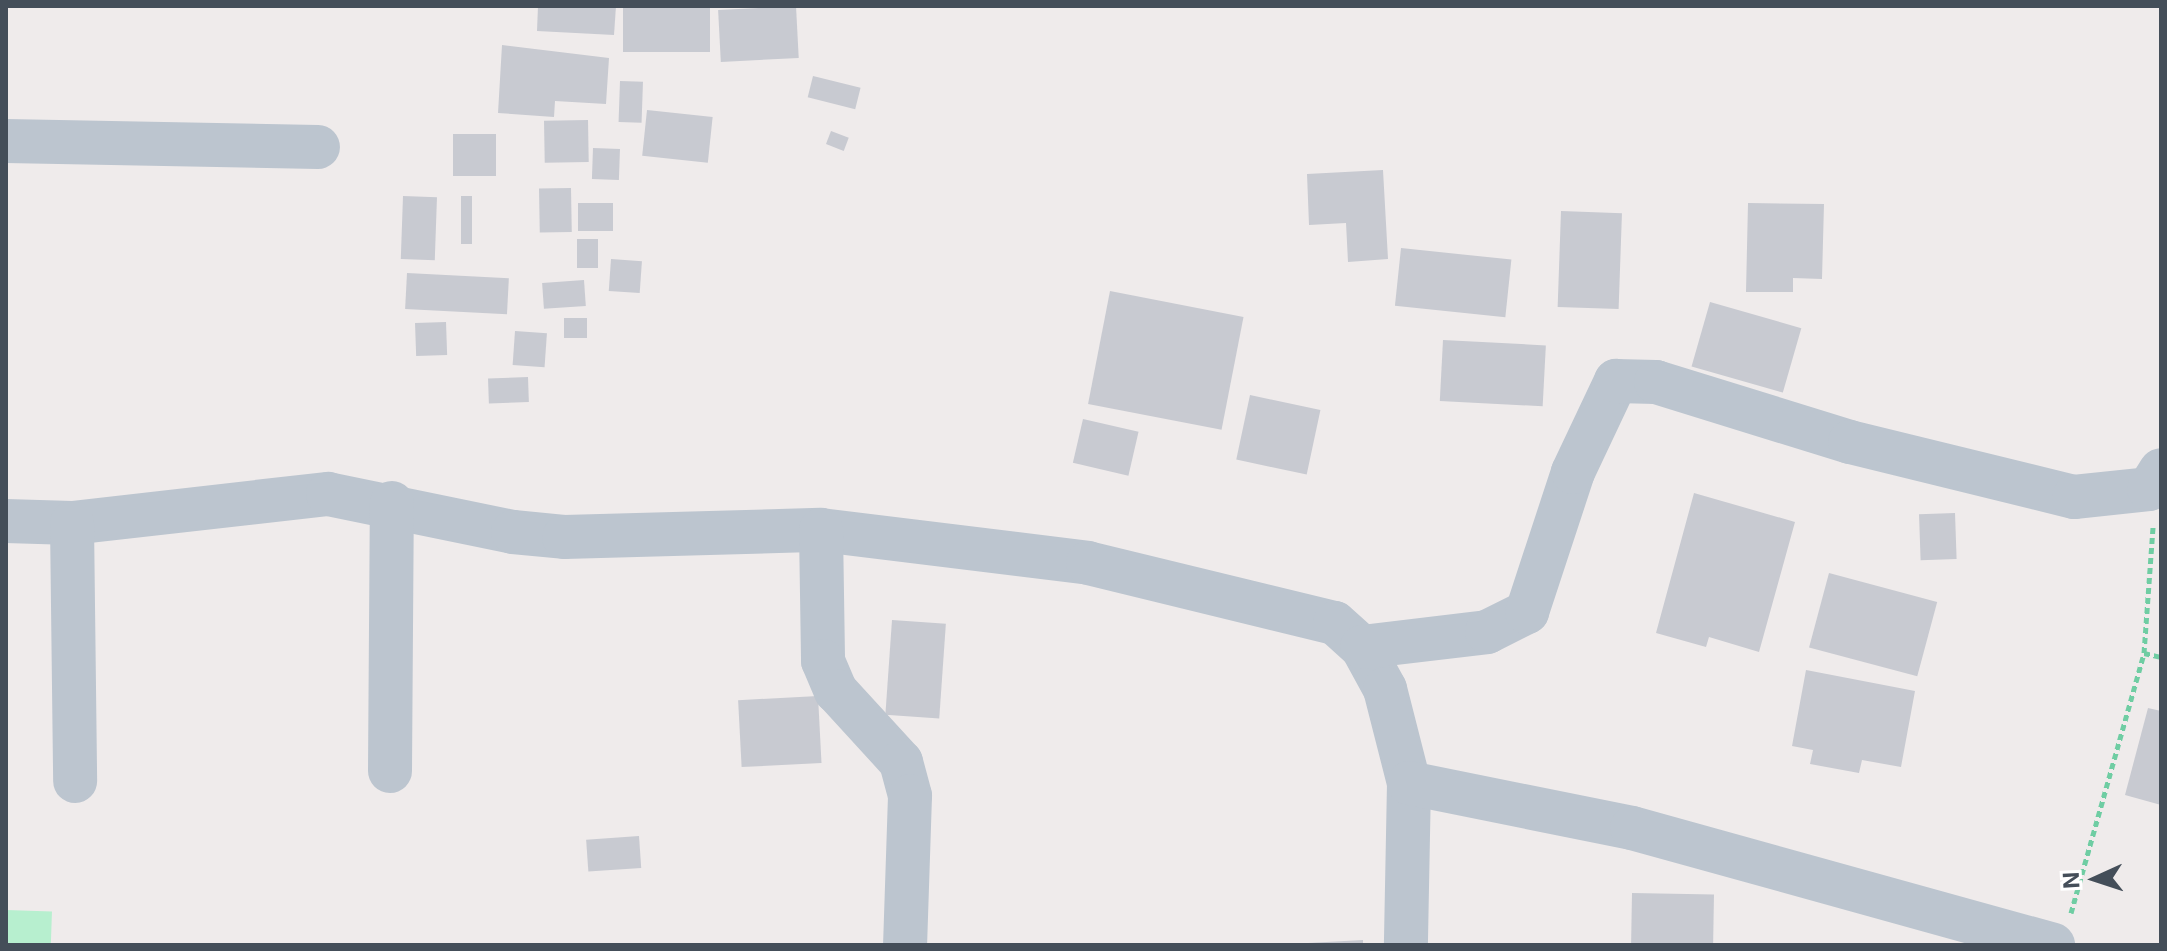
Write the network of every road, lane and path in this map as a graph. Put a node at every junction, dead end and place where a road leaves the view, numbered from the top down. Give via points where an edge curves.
1 (6, 141) edge
2 (318, 147) dead end
3 (2155, 480) edge
4 (392, 503) junction
5 (6, 521) edge
6 (72, 523) junction
7 (821, 530) junction
8 (1362, 647) junction
9 (2144, 653) junction
10 (2161, 657) edge
11 (390, 771) dead end
12 (75, 781) dead end
13 (1409, 783) junction
14 (2060, 937) edge
15 (905, 945) edge
16 (1406, 945) edge

1 - 2 street
3 - 8 street via 2074,497 1850,442 1656,382 1616,381 1573,472 1527,612 1487,632
3 - 9 path via 2155,545
4 - 6 street via 328,494
4 - 7 street via 513,532 564,537
4 - 11 street
5 - 6 street
6 - 12 street
7 - 8 street via 1088,563 1335,623
7 - 15 street via 823,661 836,691 901,762 910,796
8 - 13 street via 1385,689
9 - 10 path
9 - 14 path
13 - 14 street via 1632,828
13 - 16 street

